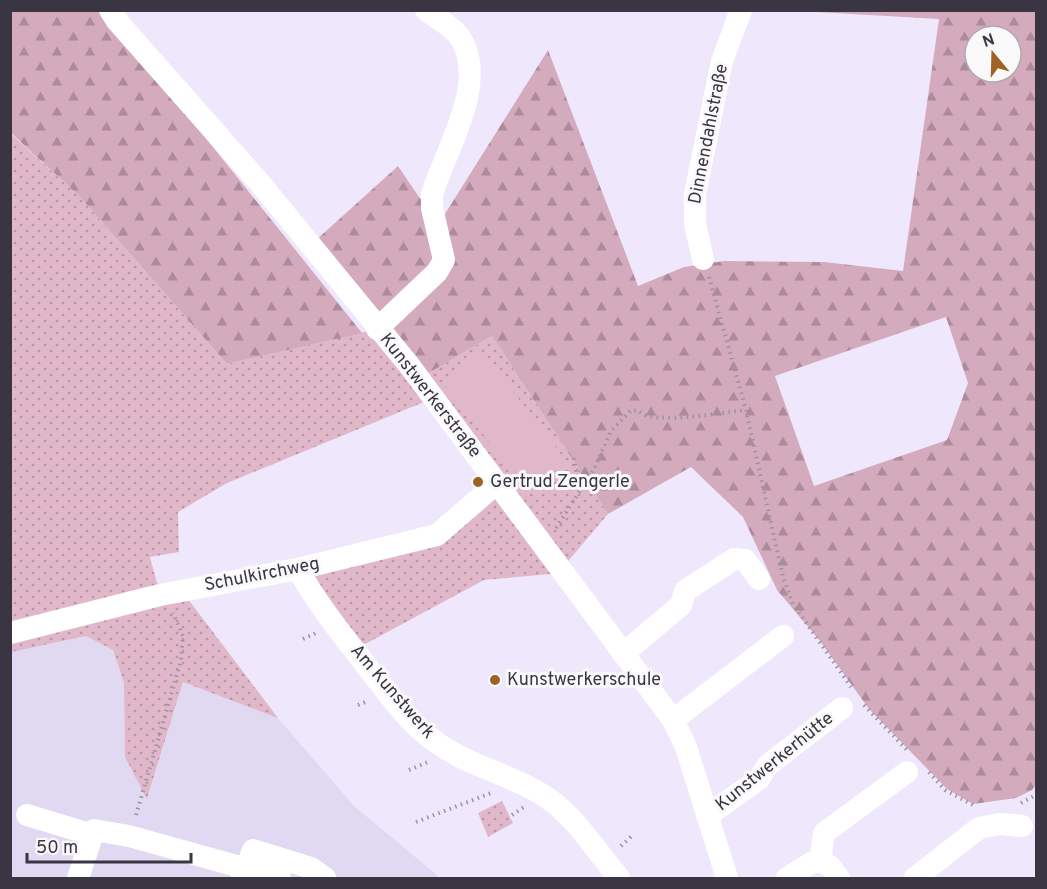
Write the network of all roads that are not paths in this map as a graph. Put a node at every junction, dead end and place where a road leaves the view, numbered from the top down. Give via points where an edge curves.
1 (110, 10) edge
2 (426, 10) edge
3 (741, 10) edge
4 (703, 260) road end
5 (377, 329) junction
6 (497, 483) junction
7 (298, 569) junction
8 (759, 579) dead end
9 (10, 633) edge
10 (783, 636) dead end
11 (623, 654) junction
12 (852, 699) road end
13 (673, 720) junction
14 (915, 766) road end
15 (27, 815) dead end
16 (707, 816) junction
17 (1018, 816) road end
18 (93, 833) junction
19 (820, 861) junction
20 (244, 873) edge
21 (78, 879) edge
22 (280, 879) edge
23 (325, 879) edge
24 (619, 879) edge
25 (727, 879) edge
26 (787, 879) edge
27 (839, 879) edge
28 (915, 879) edge

1 - 5 street, Kunstwerkerstraße via 259,182
2 - 5 street via 458,34 471,58 467,101 432,194 444,260 437,272
3 - 4 street, Dinnendahlstraße via 722,61 695,194 695,224
5 - 6 street, Kunstwerkerstraße via 409,365
6 - 7 street, Schulkirchweg via 438,535
6 - 11 street, Kunstwerkerstraße
7 - 9 street, Schulkirchweg via 160,595
7 - 24 street, Am Kunstwerk via 335,626 430,738 452,754 545,797 562,810
8 - 11 street via 745,560 734,559 685,591 681,605
10 - 13 street
11 - 13 street, Kunstwerkerstraße
12 - 16 street, Kunstwerkerhütte via 768,765 759,779
13 - 16 street, Kunstwerkerstraße via 686,747
14 - 19 street via 824,833
15 - 18 street
16 - 25 street, Kunstwerkerstraße
17 - 28 street via 979,828
18 - 20 street via 129,836
18 - 21 street
19 - 26 street
19 - 27 street via 830,866
20 - 22 street
20 - 23 street via 252,850 311,868

